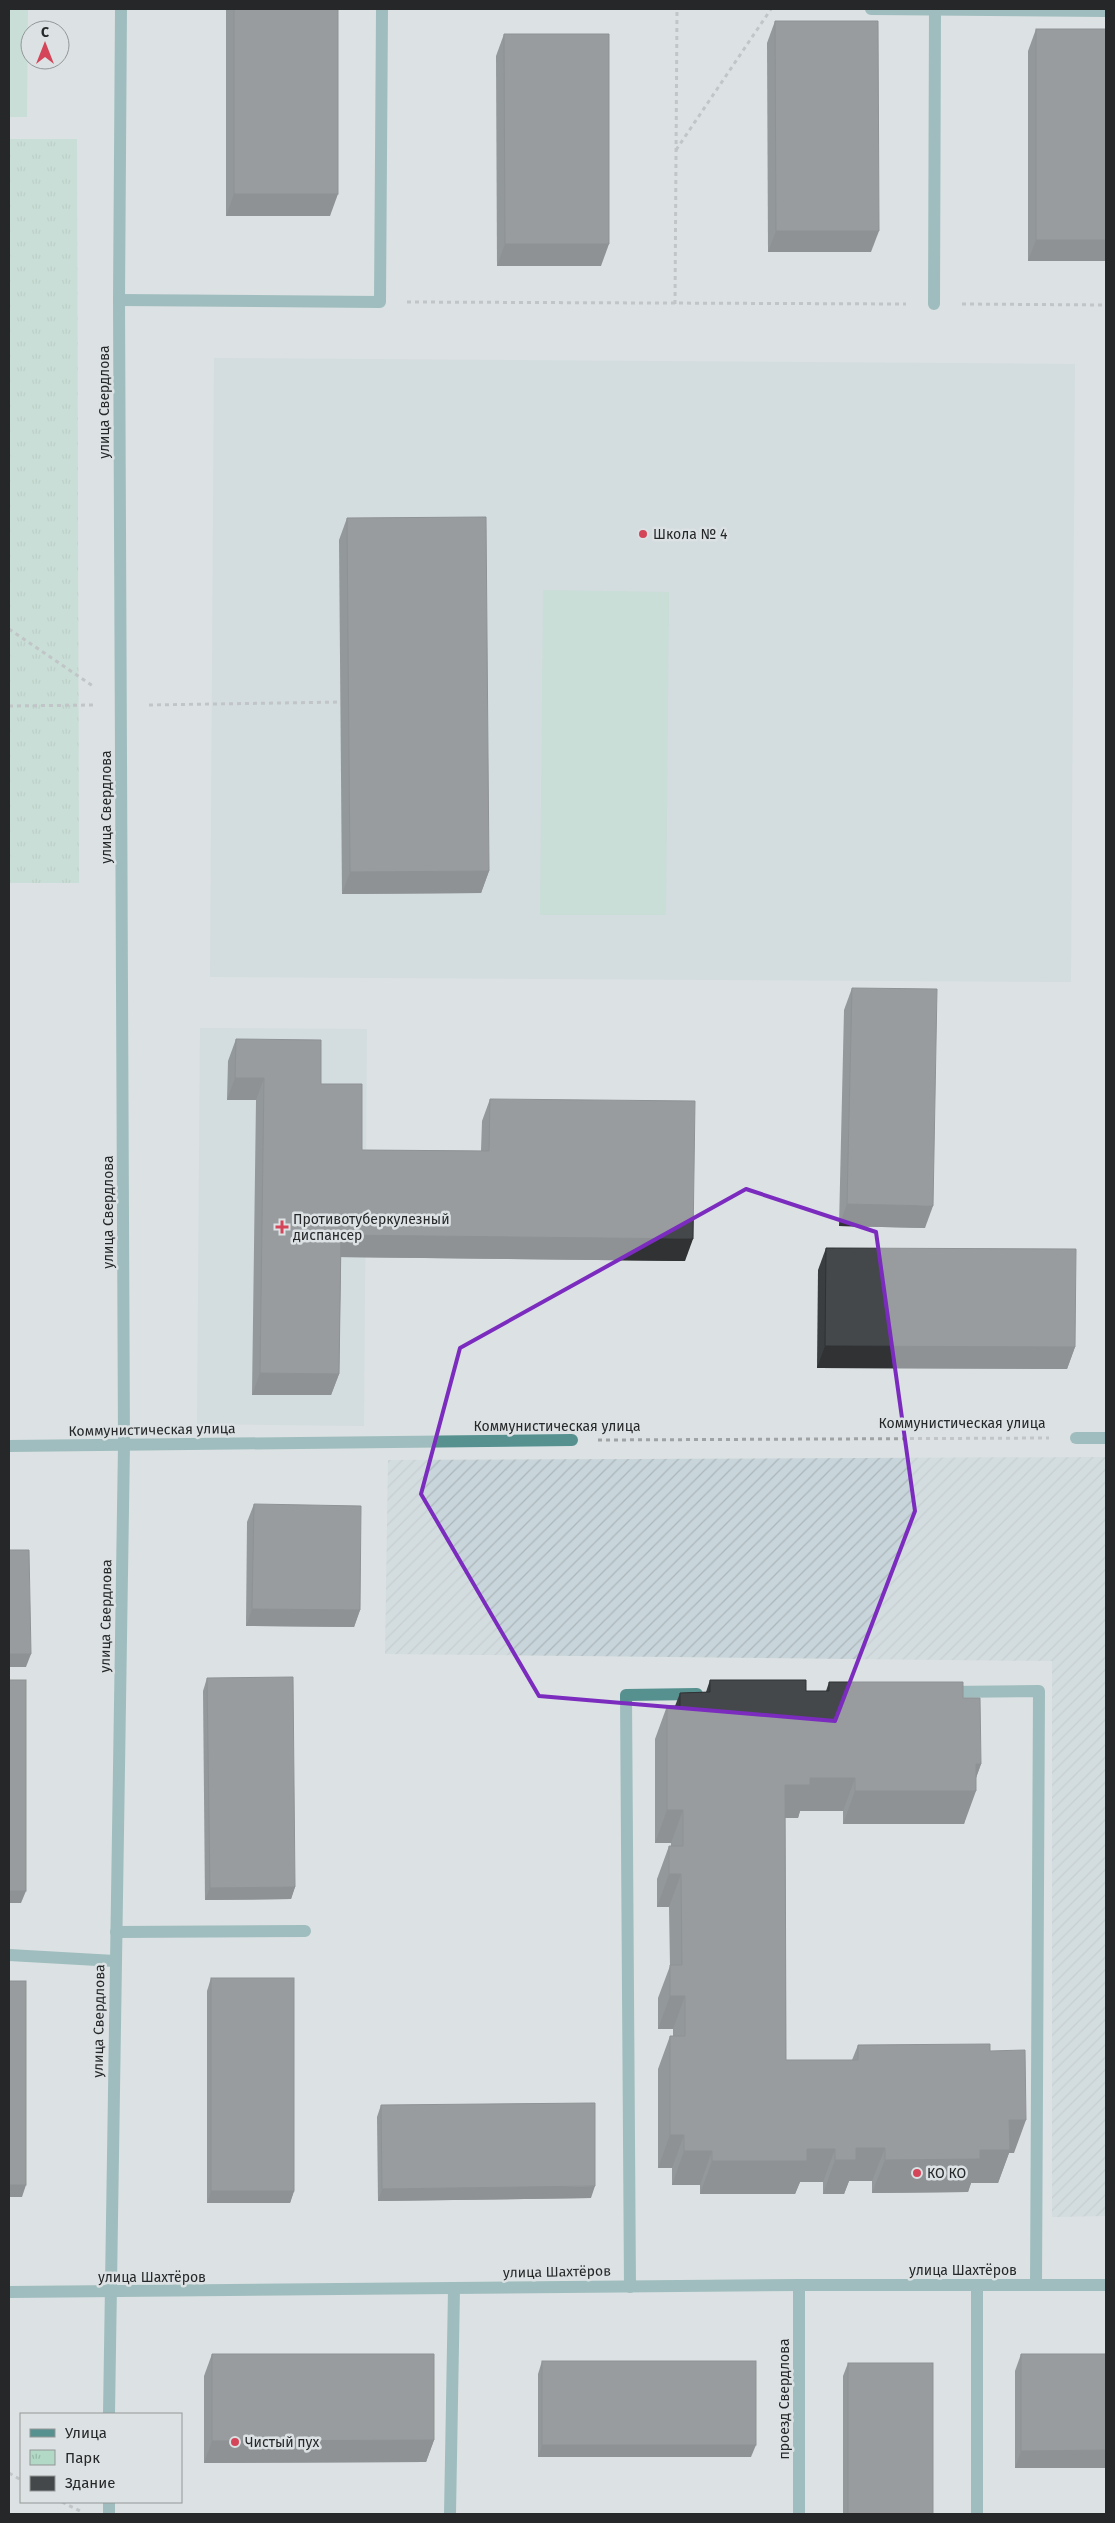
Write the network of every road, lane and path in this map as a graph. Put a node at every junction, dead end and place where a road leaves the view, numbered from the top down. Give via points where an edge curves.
1 (121, 9) edge
2 (382, 9) edge
3 (677, 9) edge
4 (771, 9) edge
5 (871, 9) edge
6 (936, 10) edge
7 (1106, 11) edge
8 (676, 150) junction
9 (119, 300) junction
10 (380, 302) junction
11 (675, 304) junction
12 (934, 304) junction
13 (1106, 305) edge
14 (9, 629) edge
15 (341, 702) dead end
16 (121, 705) junction
17 (9, 706) edge
18 (1076, 1438) joint
19 (1106, 1438) edge
20 (572, 1440) joint
21 (124, 1445) junction
22 (9, 1446) edge
23 (931, 1692) edge
24 (715, 1694) edge
25 (305, 1931) dead end
26 (116, 1932) junction
27 (9, 1955) edge
28 (115, 1961) junction
29 (798, 2284) junction
30 (977, 2285) junction
31 (1036, 2285) junction
32 (1106, 2286) edge
33 (630, 2287) junction
34 (454, 2289) junction
35 (9, 2292) edge
36 (110, 2292) junction
37 (109, 2413) edge
38 (9, 2473) edge
39 (20, 2479) edge
40 (64, 2503) edge
41 (86, 2514) edge
42 (450, 2514) edge
43 (799, 2514) edge
44 (977, 2514) edge

1 - 9 street, улица Свердлова
2 - 10 street
3 - 8 path
4 - 8 path
5 - 6 street
6 - 7 street
6 - 12 street
8 - 11 path
9 - 10 street
9 - 16 street, улица Свердлова
10 - 11 path
11 - 12 path
12 - 13 path
14 - 16 path
15 - 16 path
16 - 17 path
16 - 21 street, улица Свердлова
18 - 19 street
18 - 20 path, Коммунистическая улица
20 - 21 street, Коммунистическая улица
21 - 22 street, Коммунистическая улица
21 - 26 street, улица Свердлова
23 - 31 street via 1039,1691
24 - 33 street via 626,1695
25 - 26 street
26 - 28 street, улица Свердлова
27 - 28 street
28 - 36 street, улица Свердлова
29 - 30 street, улица Шахтёров
29 - 33 street, улица Шахтёров
29 - 43 street, проезд Свердлова
30 - 31 street, улица Шахтёров
30 - 44 street
31 - 32 street, улица Шахтёров
33 - 34 street, улица Шахтёров
34 - 36 street, улица Шахтёров
34 - 42 street
35 - 36 street, улица Шахтёров
36 - 37 street, улица Свердлова
38 - 39 path
40 - 41 path

